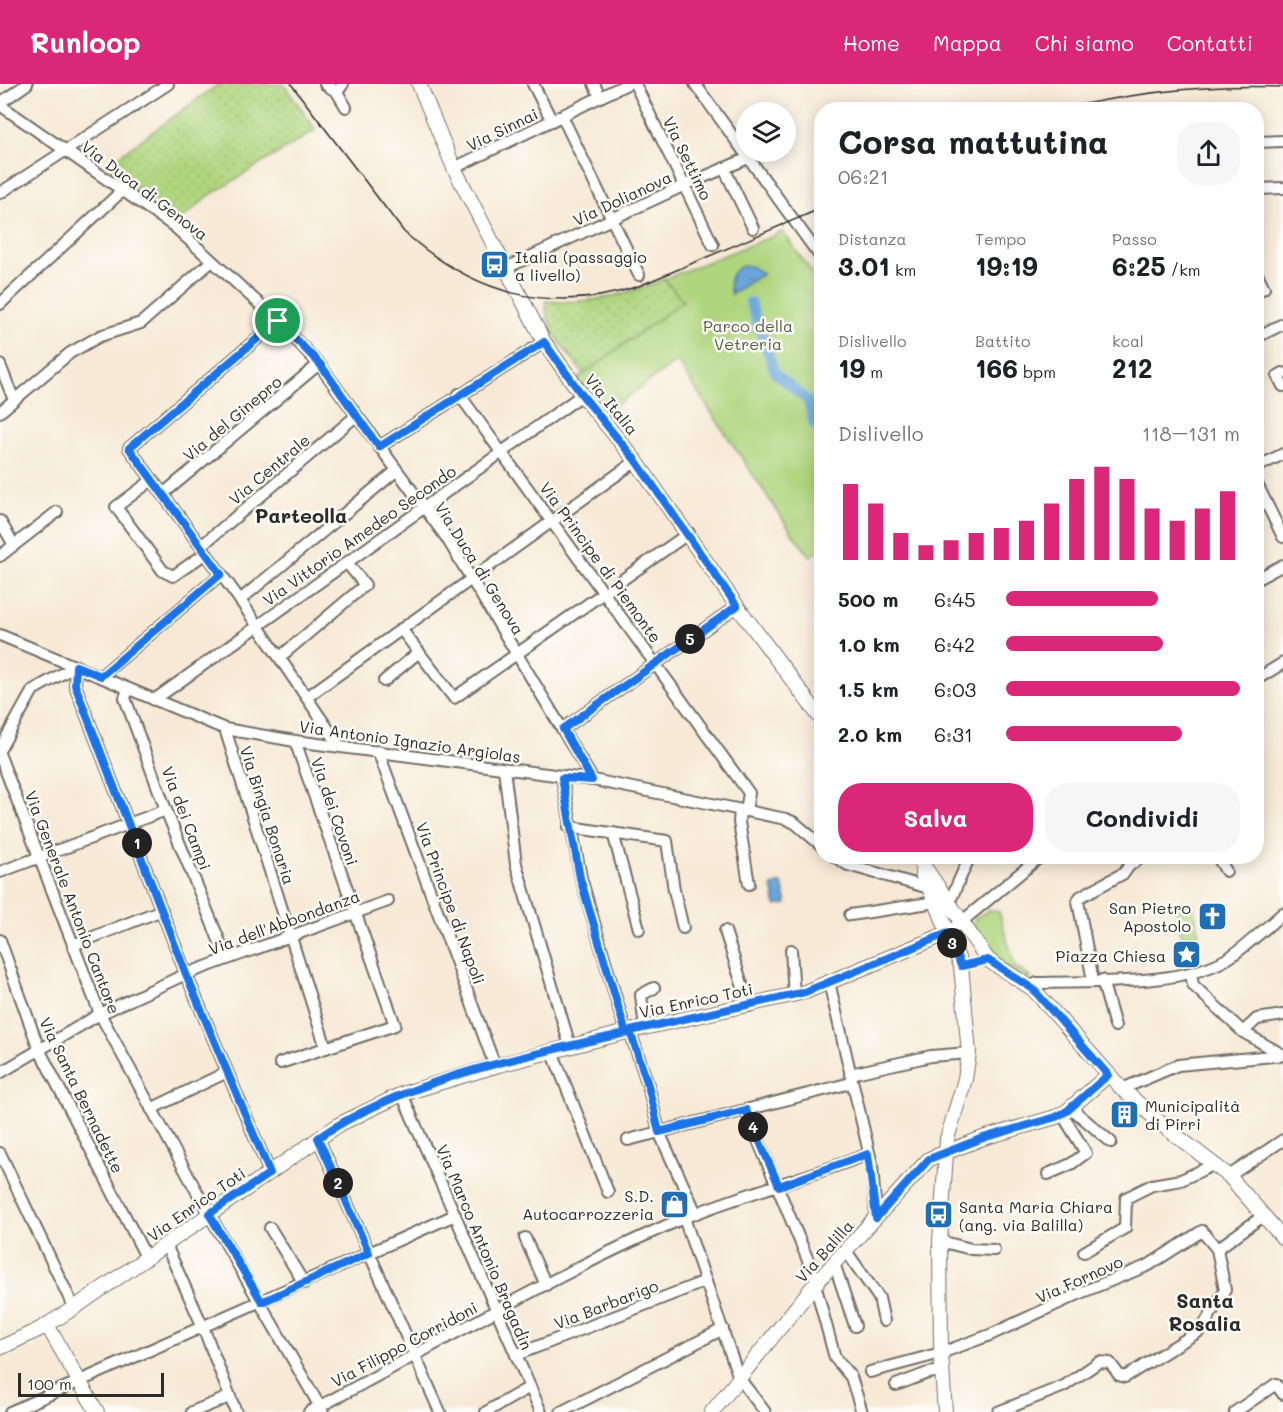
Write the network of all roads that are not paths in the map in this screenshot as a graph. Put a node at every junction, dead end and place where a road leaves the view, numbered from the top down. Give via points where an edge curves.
1 (27, 84) edge
2 (168, 84) edge
3 (326, 84) edge
4 (419, 84) edge
5 (533, 84) edge
6 (594, 84) edge
7 (627, 84) edge
8 (635, 84) edge
9 (696, 84) edge
10 (340, 88) edge
11 (600, 97) junction
12 (0, 104) edge
13 (346, 107) dead end
14 (557, 119) junction
15 (736, 138) edge
16 (1283, 141) edge
17 (1264, 142) edge
18 (68, 150) junction
19 (740, 162) edge
20 (754, 162) edge
21 (454, 168) junction
22 (724, 168) junction
23 (685, 185) junction
24 (1283, 188) edge
25 (124, 189) junction
26 (1264, 189) edge
27 (0, 193) edge
28 (612, 218) junction
29 (753, 228) dead end
30 (713, 244) dead end
31 (814, 248) edge
32 (212, 261) junction
33 (506, 268) junction
34 (639, 275) dead end
35 (0, 304) edge
36 (278, 321) junction
37 (1283, 324) edge
38 (1264, 334) edge
39 (544, 342) junction
40 (320, 364) junction
41 (0, 365) edge
42 (1283, 373) edge
43 (1283, 386) edge
44 (459, 394) junction
45 (582, 395) junction
46 (14, 400) junction
47 (0, 412) edge
48 (357, 416) junction
49 (379, 447) junction
50 (502, 452) junction
51 (1283, 454) edge
52 (636, 461) junction
53 (1264, 464) edge
54 (396, 471) junction
55 (152, 480) junction
56 (163, 494) junction
57 (1264, 498) edge
58 (424, 507) junction
59 (57, 512) dead end
60 (0, 521) edge
61 (552, 521) junction
62 (689, 533) junction
63 (1283, 537) edge
64 (14, 545) junction
65 (203, 549) junction
66 (0, 556) edge
67 (347, 563) junction
68 (1283, 565) edge
69 (221, 574) junction
70 (1264, 575) edge
71 (471, 579) junction
72 (605, 594) junction
73 (240, 600) junction
74 (737, 606) junction
75 (257, 626) junction
76 (401, 629) junction
77 (0, 635) edge
78 (419, 652) junction
79 (516, 654) junction
80 (280, 657) junction
81 (655, 663) junction
82 (1283, 663) edge
83 (76, 666) junction
84 (1264, 675) edge
85 (101, 676) junction
86 (384, 681) dead end
87 (128, 689) junction
88 (307, 697) junction
89 (154, 700) junction
90 (814, 709) edge
91 (225, 729) junction
92 (563, 729) junction
93 (295, 741) junction
94 (339, 746) junction
95 (0, 749) edge
96 (378, 751) junction
97 (0, 756) edge
98 (504, 769) junction
99 (562, 778) junction
100 (592, 780) junction
101 (166, 810) junction
102 (743, 811) junction
103 (129, 823) junction
104 (569, 828) junction
105 (613, 833) junction
106 (814, 839) edge
107 (40, 857) junction
108 (849, 864) edge
109 (920, 864) edge
110 (922, 864) edge
111 (965, 864) edge
112 (1032, 864) edge
113 (1127, 864) edge
114 (1222, 864) edge
115 (1226, 871) dead end
116 (0, 872) edge
117 (749, 884) dead end
118 (929, 888) junction
119 (388, 901) dead end
120 (943, 902) junction
121 (162, 910) junction
122 (355, 912) junction
123 (1283, 913) edge
124 (850, 915) dead end
125 (962, 923) junction
126 (683, 928) dead end
127 (639, 929) dead end
128 (725, 931) dead end
129 (948, 933) junction
130 (290, 935) junction
131 (0, 940) edge
132 (73, 945) junction
133 (791, 950) dead end
134 (226, 957) junction
135 (988, 960) junction
136 (962, 970) junction
137 (1191, 973) junction
138 (186, 974) junction
139 (1097, 980) junction
140 (829, 982) junction
141 (1031, 987) junction
142 (654, 988) dead end
143 (794, 995) junction
144 (749, 1006) junction
145 (99, 1014) junction
146 (1283, 1015) edge
147 (1115, 1026) dead end
148 (645, 1028) junction
149 (628, 1032) junction
150 (1243, 1032) junction
151 (570, 1046) junction
152 (327, 1048) junction
153 (39, 1049) junction
154 (552, 1051) junction
155 (969, 1053) junction
156 (1283, 1055) edge
157 (280, 1063) dead end
158 (495, 1066) junction
159 (227, 1072) junction
160 (0, 1073) edge
161 (1108, 1075) junction
162 (850, 1079) junction
163 (1122, 1089) junction
164 (402, 1094) junction
165 (151, 1109) junction
166 (746, 1110) junction
167 (1067, 1111) junction
168 (659, 1132) junction
169 (318, 1138) junction
170 (628, 1140) dead end
171 (1283, 1140) edge
172 (1111, 1142) dead end
173 (946, 1152) junction
174 (0, 1153) edge
175 (868, 1154) junction
176 (1215, 1164) junction
177 (270, 1173) junction
178 (1048, 1174) dead end
179 (1229, 1176) junction
180 (779, 1186) junction
181 (608, 1192) dead end
182 (696, 1213) junction
183 (209, 1214) junction
184 (455, 1215) junction
185 (1263, 1216) junction
186 (684, 1218) junction
187 (876, 1218) junction
188 (270, 1228) dead end
189 (525, 1238) dead end
190 (1283, 1238) edge
191 (940, 1241) junction
192 (166, 1245) junction
193 (1217, 1249) junction
194 (994, 1250) dead end
195 (846, 1251) junction
196 (1084, 1252) dead end
197 (369, 1253) junction
198 (147, 1259) junction
199 (834, 1263) junction
200 (706, 1281) junction
201 (304, 1283) junction
202 (816, 1283) junction
203 (546, 1286) junction
204 (262, 1302) junction
205 (74, 1308) junction
206 (496, 1311) junction
207 (884, 1321) dead end
208 (46, 1326) junction
209 (855, 1326) dead end
210 (203, 1327) junction
211 (723, 1329) junction
212 (0, 1348) edge
213 (941, 1353) junction
214 (415, 1354) junction
215 (516, 1355) junction
216 (942, 1371) junction
217 (870, 1372) dead end
218 (740, 1378) junction
219 (81, 1381) junction
220 (896, 1385) dead end
221 (530, 1388) junction
222 (1283, 1394) edge
223 (229, 1397) junction
224 (321, 1409) edge
225 (10, 1412) edge
226 (97, 1412) edge
227 (192, 1412) edge
228 (236, 1412) edge
229 (309, 1412) edge
230 (440, 1412) edge
231 (486, 1412) edge
232 (541, 1412) edge
233 (561, 1412) edge
234 (712, 1412) edge
235 (765, 1412) edge
236 (862, 1412) edge
237 (945, 1412) edge
238 (998, 1412) edge
239 (1235, 1412) edge

1 - 12 street
2 - 18 street
3 - 10 street
4 - 21 street, Via Italia
5 - 14 street
6 - 11 street
7 - 11 street, Via Sinnai
8 - 23 street, Via Settimo
9 - 15 street
10 - 13 street
11 - 14 street, Via Sinnai
12 - 18 street, Via Duca di Genova
14 - 21 street, Via Sinnai
14 - 28 street
16 - 17 street
18 - 25 street, Via Duca di Genova
18 - 27 street
19 - 22 street, Via Dolianova
20 - 31 street
21 - 33 street, Via Italia
22 - 23 street, Via Dolianova
22 - 29 street
23 - 28 street, Via Dolianova
23 - 30 street, Via Settimo
24 - 26 street
25 - 32 street, Via Duca di Genova
25 - 35 street
28 - 33 street, Via Dolianova
28 - 34 street
32 - 36 street, Via Duca di Genova
32 - 46 street via 141,324 100,336 70,353
33 - 39 street, Via Italia
36 - 40 street, Via Duca di Genova
36 - 55 street via 129,448
37 - 38 street
39 - 44 street
39 - 45 street, Via Italia
40 - 48 street, Via Duca di Genova
40 - 56 street, Via del Ginepro
41 - 46 street
42 - 43 street via 1278,376
44 - 49 street
44 - 50 street, Via Principe di Piemonte
45 - 50 street, Via Vittorio Amedeo Secondo
45 - 52 street, Via Italia
46 - 47 street
48 - 49 street, Via Duca di Genova
48 - 65 street, Via Centrale
49 - 54 street, Via Duca di Genova
50 - 58 street, Via Vittorio Amedeo Secondo
50 - 61 street, Via Principe di Piemonte
51 - 53 street
52 - 61 street
52 - 62 street, Via Italia
54 - 58 street, Via Duca di Genova
54 - 73 street
55 - 56 street
55 - 65 street, Via Centrale via 116,507 164,571 173,576
56 - 65 street
57 - 63 street
58 - 67 street, Via Vittorio Amedeo Secondo
58 - 71 street, Via Duca di Genova
59 - 64 street
60 - 64 street
61 - 71 street
61 - 72 street, Via Principe di Piemonte
62 - 72 street
62 - 74 street, Via Italia
64 - 66 street
65 - 69 street
67 - 75 street, Via Vittorio Amedeo Secondo
67 - 80 street via 365,585
68 - 70 street
69 - 73 street
69 - 85 street
71 - 76 street
71 - 79 street, Via Duca di Genova
72 - 79 street
72 - 81 street, Via Principe di Piemonte
73 - 75 street
74 - 81 street
74 - 90 street, Via Italia
75 - 80 street
75 - 89 street, Via Vittorio Amedeo Secondo
76 - 78 street
76 - 88 street
77 - 83 street, Via Antonio Ignazio Argiolas
78 - 79 street via 454,698
78 - 86 street
79 - 92 street, Via Duca di Genova
80 - 88 street
81 - 92 street
81 - 102 street, Via Principe di Piemonte via 748,793
82 - 84 street
83 - 85 street, Via Antonio Ignazio Argiolas
83 - 95 street via 33,690
83 - 103 street via 75,685
85 - 87 street, Via Antonio Ignazio Argiolas
87 - 89 street, Via Antonio Ignazio Argiolas
87 - 101 street, Via dei Campi via 125,698
88 - 94 street
89 - 91 street, Via Antonio Ignazio Argiolas
91 - 93 street, Via Antonio Ignazio Argiolas
91 - 130 street, Via Bingia Bonaria
92 - 100 street, Via Duca di Genova
93 - 94 street, Via Antonio Ignazio Argiolas
93 - 122 street, Via dei Covoni
94 - 96 street, Via Antonio Ignazio Argiolas
96 - 98 street, Via Antonio Ignazio Argiolas
96 - 158 street, Via Principe di Napoli
97 - 107 street, Via Generale Antonio Cantore
98 - 99 street, Via Antonio Ignazio Argiolas
98 - 151 street via 516,864
99 - 100 street, Via Antonio Ignazio Argiolas
99 - 104 street
100 - 102 street, Via Antonio Ignazio Argiolas
101 - 103 street
101 - 134 street, Via dei Campi
102 - 106 street, Via Antonio Ignazio Argiolas via 795,823
102 - 117 street, Via Principe di Piemonte via 739,822
103 - 107 street
103 - 121 street
104 - 105 street
104 - 149 street via 580,878
105 - 126 street via 667,841
105 - 127 street
107 - 116 street
107 - 132 street, Via Generale Antonio Cantore
108 - 118 street
109 - 118 street
110 - 120 street
111 - 120 street
112 - 125 street, Via Enrico Toti
113 - 139 street via 1124,873 1078,901
114 - 115 street
118 - 120 street
119 - 122 street, Via dell'Abbondanza
120 - 124 street
120 - 125 street
120 - 129 street
121 - 132 street
121 - 138 street
122 - 130 street, Via dell'Abbondanza
122 - 152 street, Via dei Covoni via 395,1025
123 - 137 street via 1229,958
125 - 129 street, Via Enrico Toti
125 - 135 street
128 - 144 street
129 - 136 street
129 - 140 street, Via Enrico Toti
130 - 134 street, Via dell'Abbondanza
130 - 152 street, Via Bingia Bonaria
131 - 153 street, Via Santa Bernadette
132 - 145 street, Via Generale Antonio Cantore
133 - 143 street
134 - 138 street, Via dell'Abbondanza
135 - 136 street
135 - 141 street
136 - 155 street
137 - 139 street via 1165,978
137 - 150 street via 1193,985
138 - 145 street, Via dell'Abbondanza
138 - 159 street
139 - 141 street via 1037,983
139 - 147 street
140 - 143 street, Via Enrico Toti
140 - 162 street
141 - 161 street
142 - 148 street via 641,995
143 - 144 street, Via Enrico Toti
144 - 148 street, Via Enrico Toti
145 - 153 street, Via dell'Abbondanza
145 - 165 street, Via Generale Antonio Cantore
146 - 150 street via 1257,1019
148 - 149 street, Via Enrico Toti
149 - 151 street, Via Enrico Toti
149 - 168 street via 648,1085
150 - 156 street
151 - 154 street, Via Enrico Toti
152 - 157 street
153 - 160 street, Via dell'Abbondanza
153 - 198 street, Via Santa Bernadette
154 - 158 street, Via Enrico Toti
154 - 181 street
155 - 162 street via 931,1056
155 - 173 street
156 - 163 street via 1178,1065
158 - 164 street, Via Enrico Toti
159 - 165 street
159 - 177 street
161 - 163 street
161 - 167 street
162 - 166 street
162 - 175 street
163 - 176 street
164 - 169 street, Via Enrico Toti via 359,1113
164 - 184 street, Via Marco Antonio Bragadin
165 - 183 street, Via Generale Antonio Cantore
166 - 168 street
166 - 180 street
167 - 172 street
167 - 173 street, Via Balilla
167 - 178 street via 1086,1153
168 - 170 street
168 - 182 street
169 - 177 street, Via Enrico Toti
169 - 197 street
171 - 179 street
173 - 187 street, Via Balilla via 929,1159
173 - 191 street
174 - 205 street
175 - 180 street, Via Filippo Corridoni
175 - 187 street
176 - 179 street
176 - 196 street via 1126,1198 1125,1228
177 - 183 street, Via Enrico Toti
179 - 185 street
180 - 182 street, Via Filippo Corridoni
180 - 202 street
182 - 186 street, Via Filippo Corridoni
183 - 192 street, Via Enrico Toti
183 - 204 street, Via Generale Antonio Cantore
184 - 197 street
184 - 206 street, Via Marco Antonio Bragadin
185 - 190 street
185 - 193 street
186 - 200 street
186 - 203 street, Via Filippo Corridoni
187 - 195 street, Via Balilla
188 - 201 street
189 - 203 street
191 - 194 street
191 - 213 street
192 - 198 street, Via Enrico Toti
192 - 210 street
193 - 213 street, Via Fornovo via 1202,1231 1149,1264
193 - 238 street via 1226,1290 1201,1330 1125,1377 1119,1376 1110,1363 1099,1362 1064,1386
195 - 199 street, Via Balilla
195 - 207 street via 879,1298
197 - 201 street
197 - 214 street
198 - 205 street, Via Enrico Toti
199 - 202 street, Via Balilla
199 - 209 street
200 - 211 street
200 - 215 street, Via Barbarigo
201 - 204 street
202 - 218 street, Via Balilla
202 - 236 street via 835,1358 851,1377
203 - 206 street, Via Filippo Corridoni
204 - 210 street
204 - 224 street, Via Generale Antonio Cantore
205 - 208 street, Via Enrico Toti
206 - 214 street, Via Filippo Corridoni
206 - 215 street, Via Marco Antonio Bragadin
208 - 212 street, Via Enrico Toti
208 - 219 street
210 - 219 street
210 - 223 street
211 - 218 street
211 - 233 street
213 - 216 street
213 - 217 street
214 - 224 street, Via Filippo Corridoni
214 - 230 street
215 - 221 street, Via Marco Antonio Bragadin
216 - 220 street
216 - 237 street
218 - 234 street, Via Balilla
218 - 235 street
219 - 225 street
219 - 226 street
221 - 231 street
221 - 232 street, Via Marco Antonio Bragadin
222 - 239 street via 1276,1384
223 - 227 street
223 - 228 street
224 - 229 street, Via Filippo Corridoni

